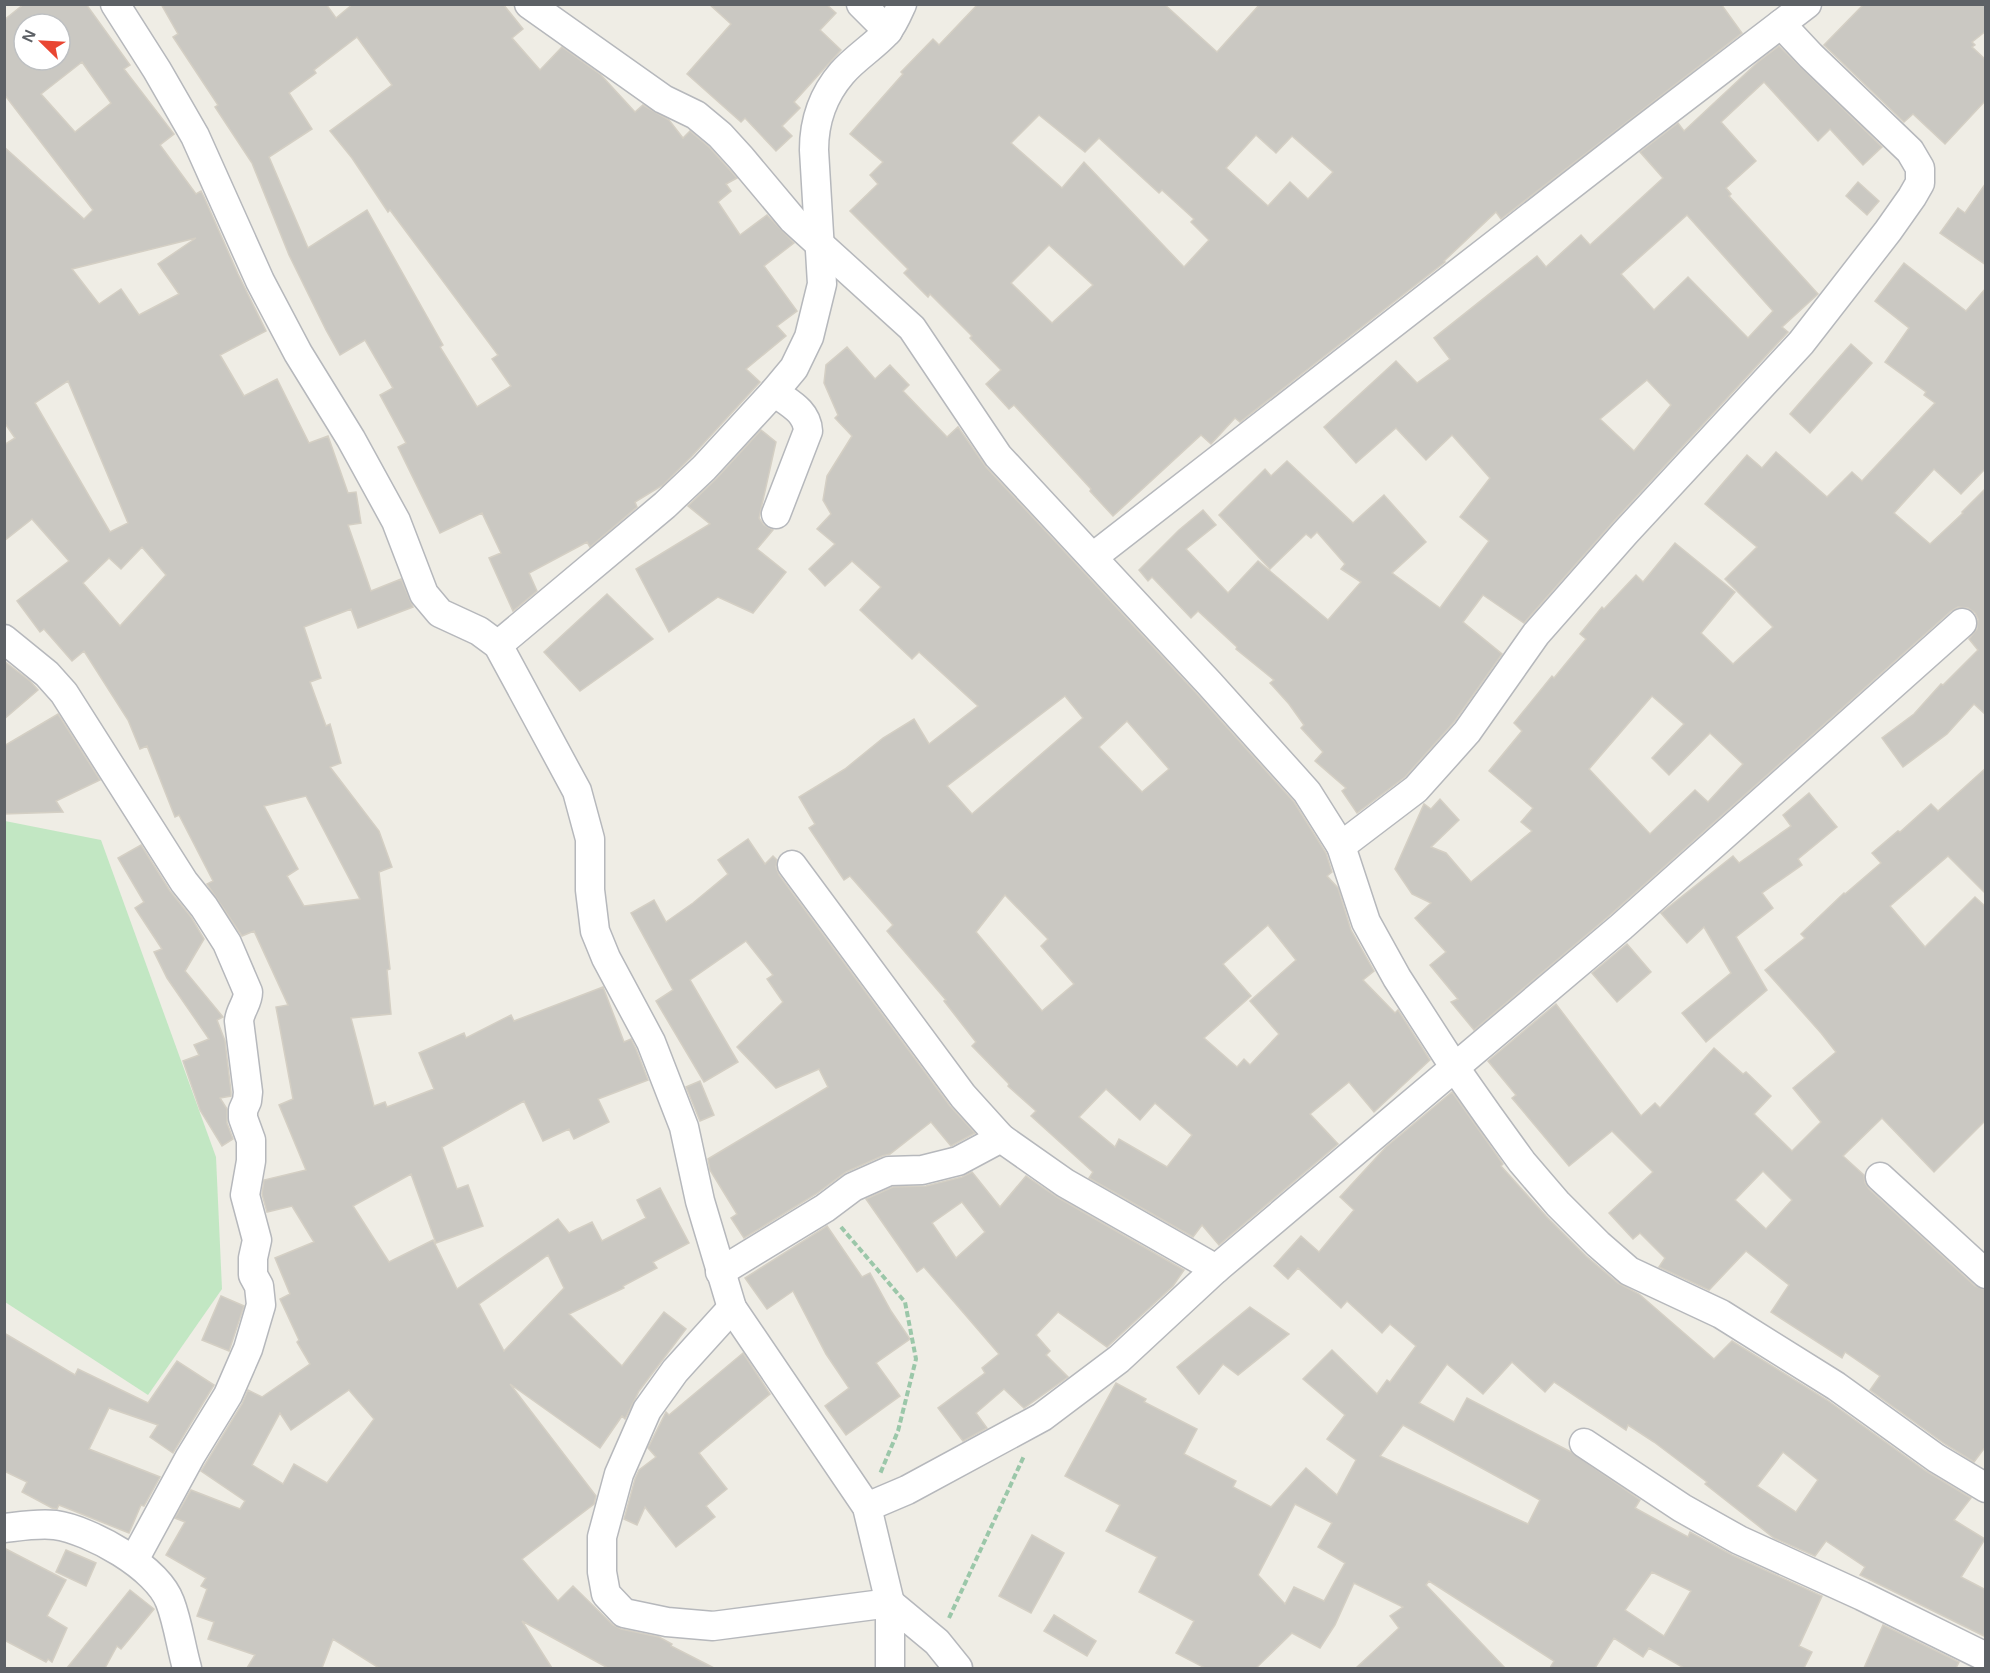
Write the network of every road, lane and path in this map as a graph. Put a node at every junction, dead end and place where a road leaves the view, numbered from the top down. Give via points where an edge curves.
1 (115, 4) edge
2 (529, 4) edge
3 (861, 4) edge
4 (902, 4) edge
5 (1807, 4) edge
6 (1781, 24) junction
7 (888, 31) junction
8 (818, 243) junction
9 (774, 392) junction
10 (776, 514) dead end
11 (1094, 557) junction
12 (1962, 623) dead end
13 (4, 639) edge
14 (498, 645) junction
15 (1341, 846) junction
16 (792, 865) dead end
17 (1455, 1068) junction
18 (1001, 1138) junction
19 (1880, 1177) dead end
20 (825, 1208) junction
21 (1216, 1269) junction
22 (720, 1272) junction
23 (1986, 1274) edge
24 (732, 1308) junction
25 (1042, 1417) junction
26 (1584, 1443) dead end
27 (1986, 1488) edge
28 (867, 1507) junction
29 (4, 1528) edge
30 (134, 1560) junction
31 (890, 1603) junction
32 (937, 1642) junction
33 (1986, 1657) edge
34 (187, 1668) edge
35 (890, 1668) edge
36 (958, 1668) edge

1 - 14 street via 195,136 271,302 396,521 424,594 440,613 479,631
2 - 8 street via 663,99 696,115 720,135 793,220
3 - 7 street
4 - 7 street
5 - 6 street
6 - 11 street
6 - 15 street via 1910,151 1920,168 1920,183 1801,343 1536,634 1467,732 1416,789
7 - 8 street via 842,73 819,111 814,129
8 - 9 street via 822,284 809,337 794,368
8 - 11 street via 912,328 998,456
9 - 10 street via 803,413 808,431
9 - 14 street via 665,505
11 - 15 street via 1307,792
12 - 17 street via 1621,927
13 - 30 street via 64,693 227,943 248,992 239,1021 248,1092 243,1118 251,1140 245,1195 257,1240 253,1275 261,1305 228,1395
14 - 22 street via 577,791 590,839 595,931 651,1042 684,1127
15 - 17 street via 1366,922
16 - 18 street via 963,1096
17 - 21 street
17 - 27 street via 1522,1162 1558,1204 1629,1271 1721,1314
18 - 20 street via 958,1161 922,1170 889,1171 853,1187
18 - 21 street via 1065,1183
19 - 23 street
20 - 22 street
20 - 28 path via 905,1302 916,1359 898,1431
21 - 25 street via 1119,1359
22 - 24 street
24 - 28 street
24 - 31 street via 675,1371 647,1410 619,1474 602,1537 606,1594 624,1613 713,1626
25 - 28 street via 907,1490
25 - 32 path
26 - 33 street via 1682,1508 1739,1540
28 - 31 street
29 - 30 street via 67,1527
30 - 34 street via 154,1578 170,1602
31 - 32 street
31 - 35 street
32 - 36 street

